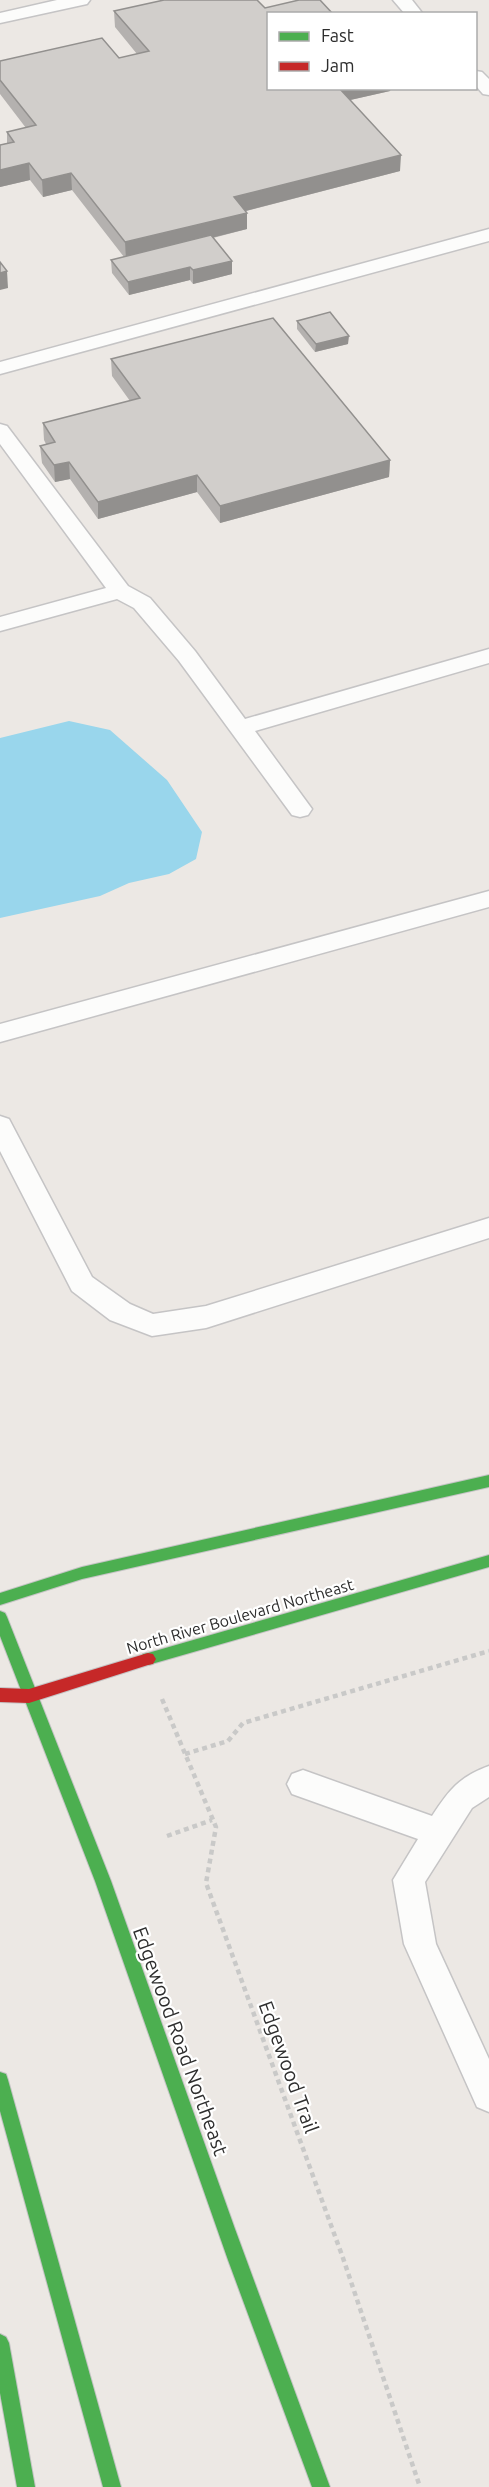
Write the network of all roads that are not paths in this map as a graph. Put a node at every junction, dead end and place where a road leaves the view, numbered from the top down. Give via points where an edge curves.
1 (81, 0) edge
2 (402, 0) edge
3 (413, 12) edge
4 (0, 18) edge
5 (477, 77) edge
6 (489, 90) edge
7 (489, 235) edge
8 (0, 368) edge
9 (0, 430) edge
10 (120, 591) junction
11 (0, 624) edge
12 (489, 656) edge
13 (238, 728) junction
14 (300, 809) dead end
15 (489, 899) edge
16 (0, 1033) edge
17 (0, 1126) edge
18 (489, 1228) edge
19 (489, 1481) edge
20 (489, 1561) edge
21 (0, 1599) edge
22 (0, 1617) edge
23 (10, 1683) dead end
24 (0, 1695) edge
25 (29, 1696) junction
26 (489, 1780) edge
27 (303, 1784) dead end
28 (439, 1833) junction
29 (0, 2080) edge
30 (489, 2096) edge
31 (230, 2236) junction
32 (0, 2343) edge
33 (281, 2419) dead end
34 (26, 2487) edge
35 (112, 2487) edge
36 (321, 2487) edge

1 - 4 lane
2 - 3 lane
5 - 6 lane
7 - 8 lane
9 - 10 lane
10 - 11 lane
10 - 13 lane via 142,603 187,656
12 - 13 lane
13 - 14 lane
15 - 16 lane
17 - 18 lane via 82,1284 120,1312 152,1325 206,1317
19 - 21 main road via 82,1573
20 - 25 main road, North River Boulevard Northeast
22 - 25 main road, Edgewood Road Northeast
23 - 25 main road
24 - 25 main road, North River Boulevard Northeast
25 - 31 main road, Edgewood Road Northeast via 103,1881
26 - 28 lane via 461,1798
27 - 28 lane
28 - 30 lane via 409,1880 420,1944
29 - 35 main road
31 - 33 main road, Edgewood Road Northeast
31 - 36 main road
32 - 34 main road

